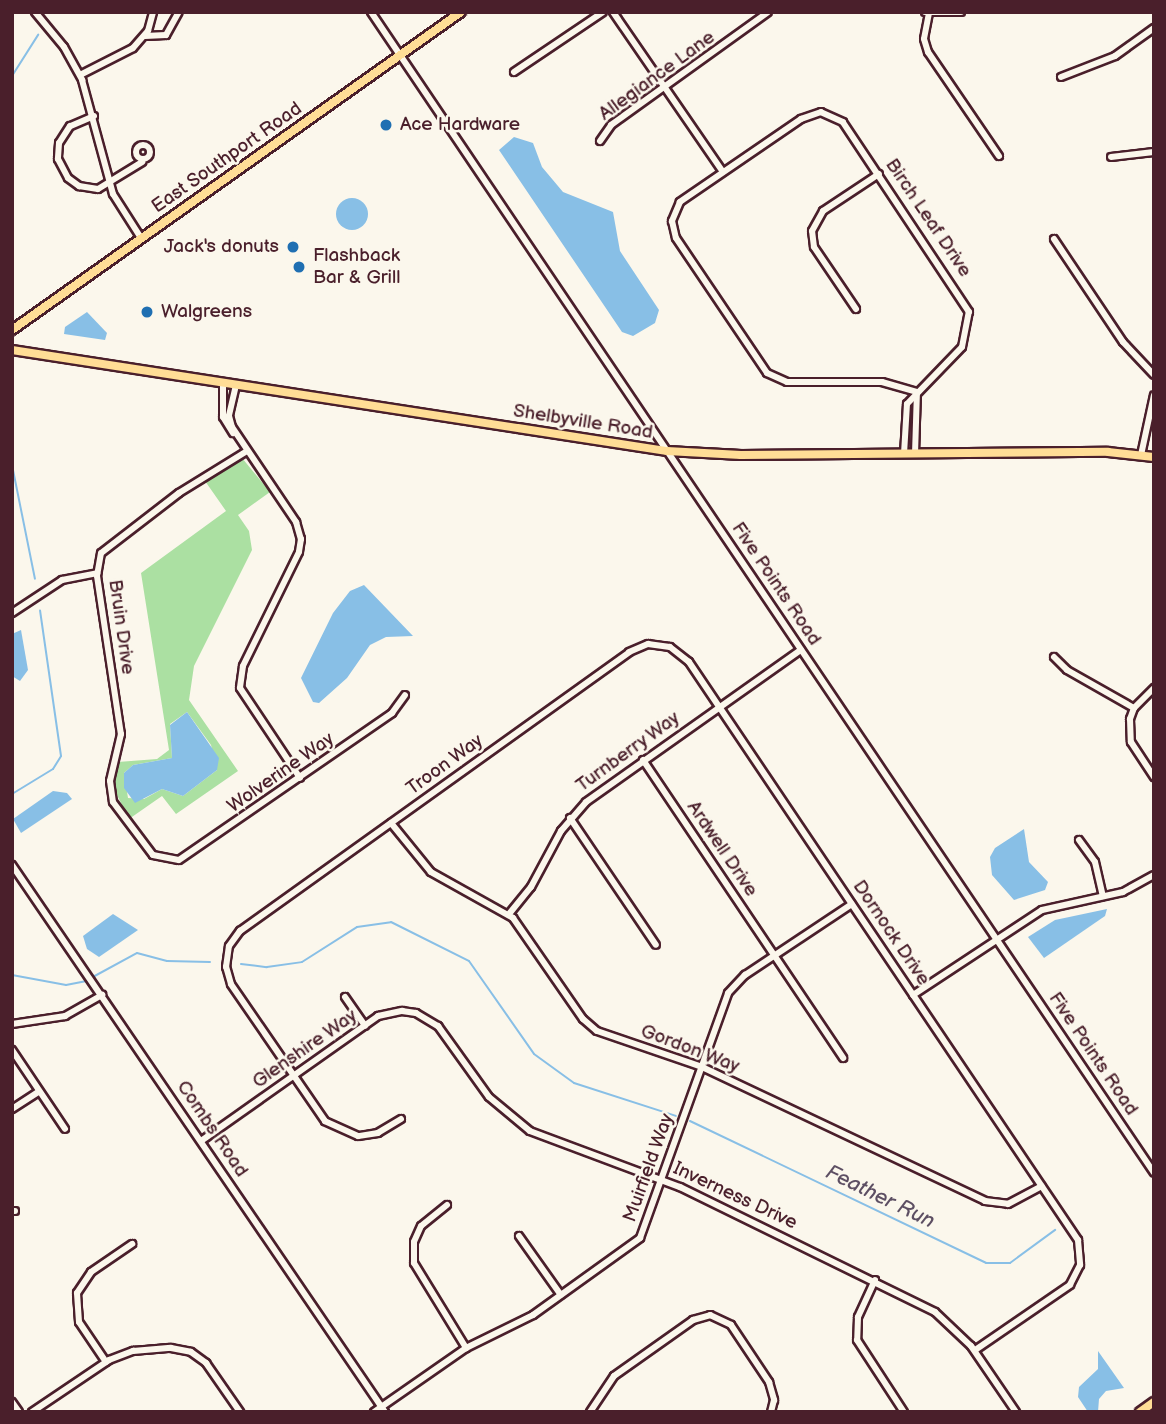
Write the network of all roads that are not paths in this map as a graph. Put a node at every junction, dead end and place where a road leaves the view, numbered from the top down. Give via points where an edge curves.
1 (35, 12) edge
2 (153, 12) edge
3 (179, 12) edge
4 (371, 12) edge
5 (461, 12) edge
6 (603, 12) edge
7 (613, 12) edge
8 (768, 12) edge
9 (961, 12) edge
10 (927, 13) edge
11 (1154, 28) edge
12 (145, 36) junction
13 (399, 54) junction
14 (514, 72) dead end
15 (80, 75) junction
16 (1061, 77) dead end
17 (665, 89) junction
18 (94, 116) junction
19 (600, 141) dead end
20 (1154, 152) edge
21 (999, 156) dead end
22 (1111, 157) dead end
23 (142, 162) dead end
24 (723, 172) junction
25 (879, 174) junction
26 (110, 184) junction
27 (141, 238) junction
28 (1054, 239) dead end
29 (856, 309) dead end
30 (12, 330) edge
31 (12, 350) edge
32 (1154, 375) edge
33 (223, 383) junction
34 (236, 385) junction
35 (917, 394) junction
36 (1154, 395) edge
37 (247, 451) junction
38 (667, 451) junction
39 (904, 454) junction
40 (915, 454) junction
41 (1141, 455) junction
42 (1154, 457) edge
43 (97, 573) junction
44 (12, 613) edge
45 (651, 644) joint
46 (801, 650) junction
47 (1054, 657) dead end
48 (1154, 688) edge
49 (405, 695) dead end
50 (719, 705) junction
51 (1134, 708) junction
52 (643, 760) junction
53 (1154, 777) edge
54 (300, 779) junction
55 (570, 818) junction
56 (391, 824) junction
57 (1079, 840) dead end
58 (166, 861) junction
59 (12, 865) edge
60 (164, 871) dead end
61 (1154, 875) edge
62 (1103, 896) junction
63 (852, 904) junction
64 (509, 914) junction
65 (997, 940) junction
66 (656, 945) dead end
67 (774, 955) junction
68 (102, 995) junction
69 (913, 995) junction
70 (345, 997) dead end
71 (434, 1022) joint
72 (12, 1024) edge
73 (365, 1026) junction
74 (12, 1050) edge
75 (843, 1058) dead end
76 (702, 1067) junction
77 (293, 1076) junction
78 (38, 1092) junction
79 (12, 1109) edge
80 (401, 1119) dead end
81 (65, 1129) dead end
82 (201, 1141) junction
83 (1154, 1174) edge
84 (663, 1180) junction
85 (1042, 1186) junction
86 (447, 1205) dead end
87 (519, 1236) dead end
88 (131, 1244) dead end
89 (875, 1280) junction
90 (561, 1295) junction
91 (466, 1348) junction
92 (975, 1350) junction
93 (106, 1362) junction
94 (12, 1402) edge
95 (1154, 1402) edge
96 (383, 1409) edge
97 (1015, 1409) edge
98 (19, 1412) edge
99 (32, 1412) edge
100 (240, 1412) edge
101 (374, 1412) edge
102 (590, 1412) edge
103 (771, 1412) edge
104 (904, 1412) edge
105 (1005, 1412) edge
106 (1140, 1412) edge

1 - 15 street
2 - 12 street
3 - 12 street via 166,35
4 - 13 street, Five Points Road
5 - 13 main road, East Southport Road
6 - 14 street
7 - 17 street
8 - 17 street, Allegiance Lane
9 - 10 street
10 - 21 street via 924,37 928,52
11 - 16 street via 1115,56
12 - 15 street via 127,52
13 - 27 main road, East Southport Road
13 - 38 street, Five Points Road
15 - 18 street
17 - 19 street, Allegiance Lane via 611,125
17 - 24 street
18 - 26 street
18 - 26 street via 65,130 58,159 63,172 79,186 98,189
20 - 22 street
23 - 26 street
24 - 25 street, Birch Leaf Drive via 801,119 821,113 843,122
24 - 35 street via 680,202 672,229 767,373 787,382 882,382
25 - 29 street via 824,211 812,231 814,247
25 - 35 street, Birch Leaf Drive via 969,312 962,347
26 - 27 street
27 - 30 main road, East Southport Road
28 - 32 street via 1123,342
31 - 33 main road, Shelbyville Road
33 - 34 main road, Shelbyville Road
33 - 37 street via 223,417
34 - 37 street via 229,416
34 - 38 main road, Shelbyville Road
35 - 39 street, Birch Leaf Drive via 906,404
35 - 40 street
36 - 41 street
37 - 43 street, Bruin Drive via 114,538 101,553
37 - 54 street via 296,522 301,541 243,666 240,688
38 - 39 main road, Shelbyville Road
38 - 46 street, Five Points Road
39 - 40 main road, Shelbyville Road
40 - 41 main road, Shelbyville Road
41 - 42 main road, Shelbyville Road
43 - 44 street via 62,580
43 - 58 street, Bruin Drive via 121,734 110,792 144,847
45 - 50 street, Dornock Drive via 682,654
45 - 56 street, Troon Way via 629,652
46 - 50 street, Turnberry Way
46 - 65 street, Five Points Road
47 - 51 street via 1067,670
48 - 51 street
49 - 54 street, Wolverine Way via 392,713
50 - 52 street, Turnberry Way
50 - 63 street, Dornock Drive
51 - 53 street via 1131,742
52 - 55 street, Turnberry Way
52 - 67 street, Ardwell Drive
54 - 58 street, Wolverine Way via 192,855
55 - 64 street, Turnberry Way via 531,887
55 - 66 street
56 - 64 street, Gordon Way via 431,872
56 - 77 street, Troon Way via 232,940 227,973
57 - 62 street via 1094,859
58 - 60 street
59 - 68 street, Combs Road
61 - 62 street via 1132,889
62 - 65 street via 1050,907
63 - 67 street, Muirfield Way
63 - 69 street, Dornock Drive
64 - 76 street, Gordon Way via 590,1027
65 - 69 street
65 - 83 street, Five Points Road
67 - 75 street, Ardwell Drive
67 - 76 street, Muirfield Way via 729,993
68 - 72 street via 65,1016
68 - 82 street, Combs Road
69 - 85 street, Dornock Drive
70 - 73 street
71 - 73 street, Glenshire Way via 402,1011 384,1014
71 - 84 street, Inverness Drive via 481,1088 520,1124 554,1142
73 - 77 street, Glenshire Way
74 - 78 street
76 - 84 street, Muirfield Way
76 - 85 street, Gordon Way via 985,1202 1014,1202
77 - 80 street, Troon Way via 323,1119 341,1132 370,1135
77 - 82 street, Glenshire Way
78 - 79 street
78 - 81 street
82 - 96 street, Combs Road
84 - 89 street, Inverness Drive
84 - 90 street, Muirfield Way via 640,1238
85 - 92 street, Dornock Drive via 1078,1240 1081,1262 1065,1289
86 - 91 street via 421,1226 414,1242 414,1263
87 - 90 street
88 - 93 street via 91,1272 77,1293 78,1319
89 - 92 street, Inverness Drive via 935,1312
89 - 104 street via 858,1317 857,1340
90 - 91 street, Muirfield Way via 522,1321
91 - 96 street, Muirfield Way
92 - 97 street, Inverness Drive
93 - 99 street
93 - 100 street via 145,1349 186,1350 208,1365
94 - 98 street
95 - 106 main road
96 - 101 street, Muirfield Way
97 - 105 street
102 - 103 street via 614,1376 695,1318 708,1315 731,1325 769,1382 774,1396

